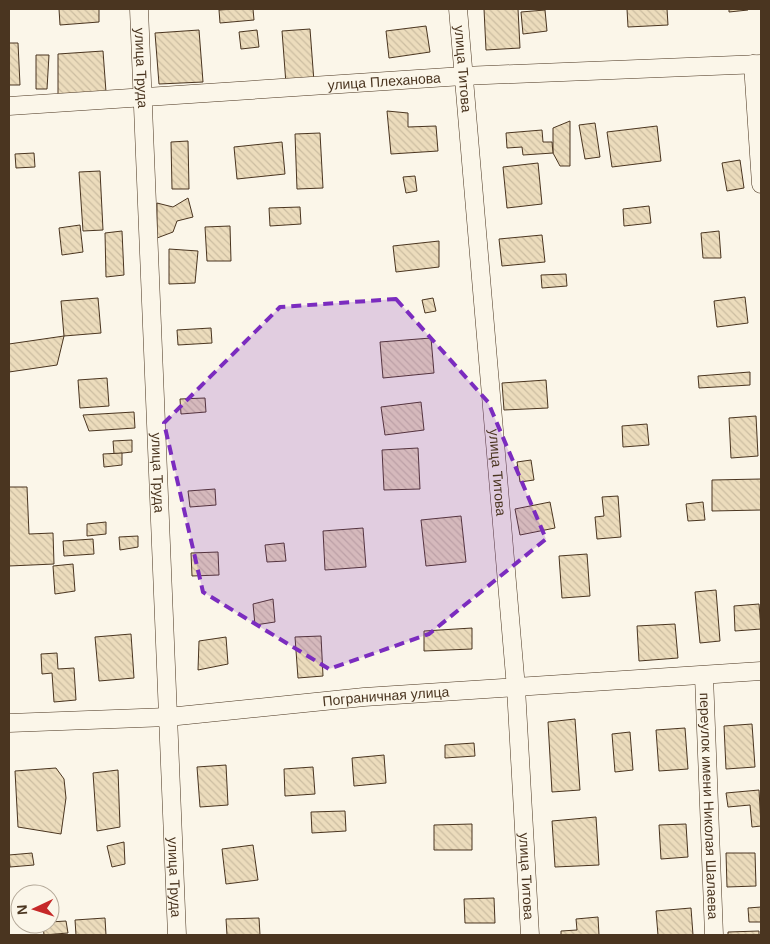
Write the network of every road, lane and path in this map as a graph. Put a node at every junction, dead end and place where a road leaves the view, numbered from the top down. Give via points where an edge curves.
1 (139, 9) edge
2 (458, 9) edge
3 (757, 64) edge
4 (463, 76) junction
5 (142, 96) junction
6 (9, 106) edge
7 (761, 184) edge
8 (761, 671) edge
9 (704, 676) junction
10 (516, 688) junction
11 (168, 717) junction
12 (9, 723) edge
13 (177, 935) edge
14 (530, 935) edge
15 (714, 935) edge

1 - 5 street, улица Труда
2 - 4 street, улица Титова
3 - 4 street, улица Плеханова
3 - 7 street
4 - 5 street, улица Плеханова
4 - 10 street, улица Титова
5 - 6 street, улица Плеханова
5 - 11 street, улица Труда
8 - 9 street, Пограничная улица
9 - 10 street, Пограничная улица
9 - 15 street, переулок имени Николая Шалаева
10 - 11 street, Пограничная улица via 364,698
10 - 14 street, улица Титова
11 - 12 street, Пограничная улица
11 - 13 street, улица Труда

